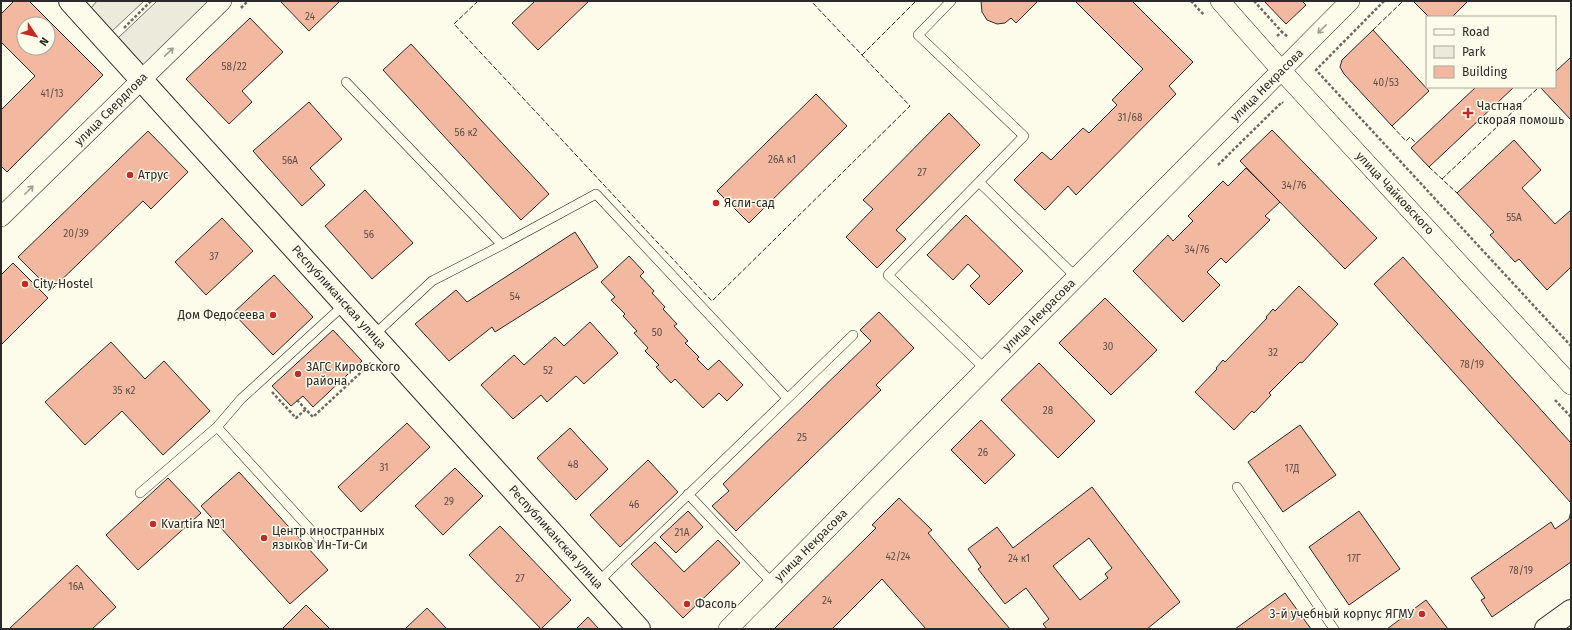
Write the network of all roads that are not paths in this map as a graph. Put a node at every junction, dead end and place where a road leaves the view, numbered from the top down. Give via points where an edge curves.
1 (222, 1) edge
2 (951, 1) edge
3 (1220, 1) edge
4 (1350, 1) edge
5 (76, 3) edge
6 (1281, 70) junction
7 (141, 79) junction
8 (346, 82) dead end
9 (979, 182) junction
10 (2, 214) edge
11 (502, 245) junction
12 (1076, 277) junction
13 (345, 304) junction
14 (853, 335) dead end
15 (380, 342) junction
16 (985, 369) junction
17 (1571, 385) edge
18 (787, 398) junction
19 (217, 428) junction
20 (1237, 487) dead end
21 (140, 493) dead end
22 (688, 494) junction
23 (319, 539) dead end
24 (597, 583) junction
25 (773, 584) junction
26 (1571, 611) edge
27 (639, 629) edge
28 (728, 629) edge
29 (1334, 629) edge
30 (1546, 629) edge

7 -> 1 street, улица Свердлова
2 - 9 lane via 918,35 1024,136
3 - 6 street, улица Чайковского
4 -> 6 street, улица Некрасова
5 - 7 main road, Республиканская улица
6 - 12 street, улица Некрасова
6 - 17 street, улица Чайковского
10 -> 7 street, улица Свердлова
7 - 13 main road, Республиканская улица
8 - 11 lane
9 - 12 lane
9 - 16 lane via 888,275
11 - 15 lane via 432,281
11 - 18 lane via 596,194
12 - 16 street, улица Некрасова
13 - 15 main road, Республиканская улица
13 - 19 lane via 241,399
14 - 18 lane
15 - 24 main road, Республиканская улица
16 - 25 street, улица Некрасова
18 - 22 lane
19 - 21 lane
19 - 23 lane
20 - 29 lane
22 - 24 lane
22 - 25 lane
24 - 27 main road, Республиканская улица
25 - 28 street, улица Некрасова
26 - 30 main road

